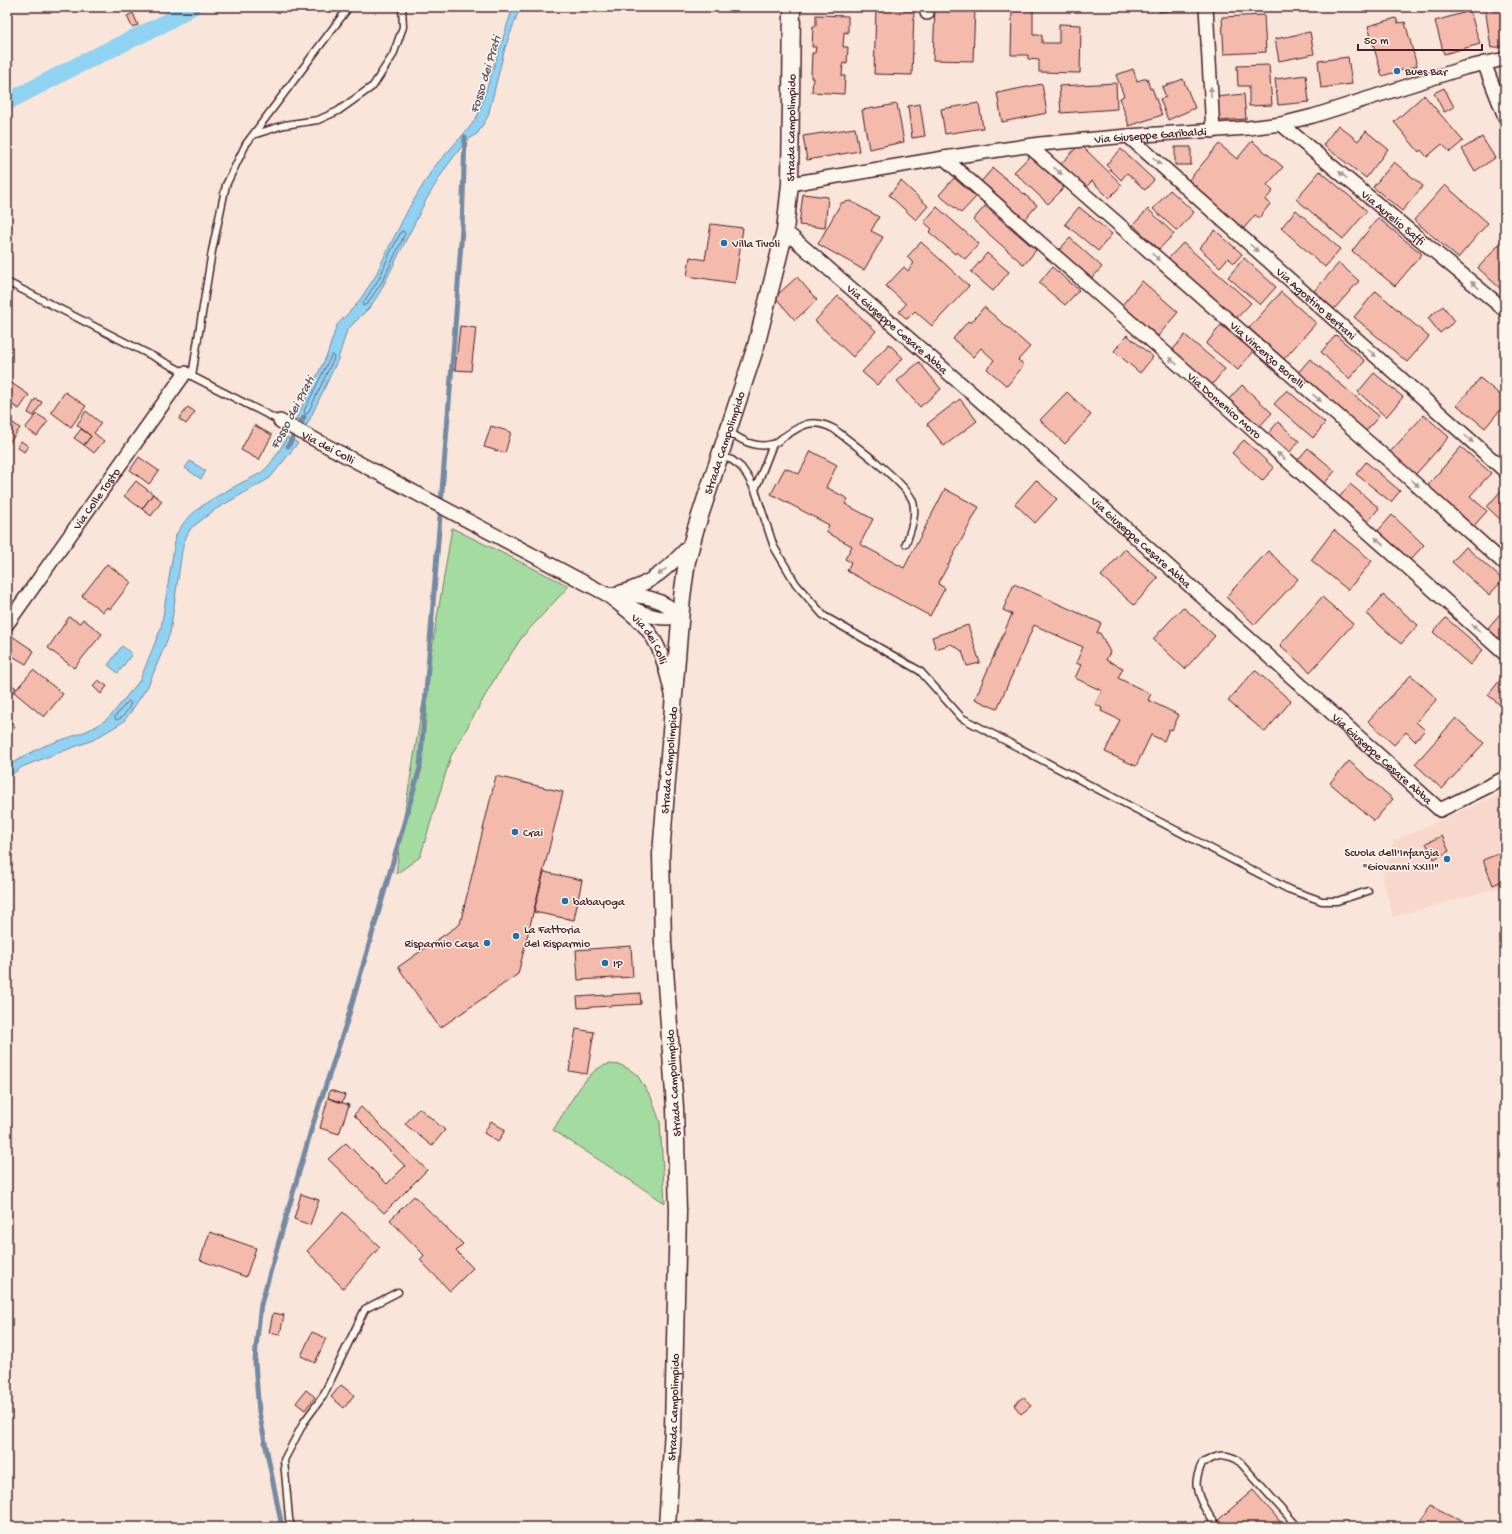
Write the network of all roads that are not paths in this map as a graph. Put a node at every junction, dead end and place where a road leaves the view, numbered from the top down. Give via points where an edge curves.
1 (349, 7) edge
2 (402, 7) edge
3 (792, 7) edge
4 (1206, 7) edge
5 (1505, 60) edge
6 (1484, 63) junction
7 (1505, 117) edge
8 (1281, 124) junction
9 (1214, 131) junction
10 (253, 134) junction
11 (1128, 136) junction
12 (1029, 146) junction
13 (944, 158) junction
14 (790, 184) junction
15 (785, 230) junction
16 (7, 282) edge
17 (1505, 310) edge
18 (188, 374) junction
19 (280, 421) joint
20 (728, 431) junction
21 (773, 444) junction
22 (720, 456) junction
23 (1505, 471) edge
24 (755, 490) junction
25 (906, 544) dead end
26 (690, 545) junction
27 (1505, 564) edge
28 (606, 594) junction
29 (680, 616) junction
30 (7, 624) edge
31 (1505, 654) edge
32 (673, 698) junction
33 (1505, 778) edge
34 (1368, 891) dead end
35 (398, 1292) dead end
36 (291, 1527) edge
37 (667, 1527) edge
38 (1218, 1527) edge
39 (1298, 1527) edge

1 - 10 lane
2 - 10 lane via 403,27 393,55 373,86 338,111 318,120
3 - 14 street, Strada Campolimpido
9 -> 4 street
5 - 6 street, Via Giuseppe Garibaldi
6 - 7 street
6 - 8 street, Via Giuseppe Garibaldi
8 - 9 street, Via Giuseppe Garibaldi
17 -> 8 street, Via Aurelio Saffi
9 - 11 street, Via Giuseppe Garibaldi
10 - 18 lane via 226,185
11 - 12 street, Via Giuseppe Garibaldi
11 -> 23 street, Via Agostino Bertani
12 - 13 street, Via Giuseppe Garibaldi
12 -> 27 street, Via Vincenzo Borelli
13 - 14 street, Via Giuseppe Garibaldi
31 -> 13 street, Via Domenico Moro
14 - 15 street, Strada Campolimpido
15 - 20 street, Strada Campolimpido via 756,346
15 - 33 street, Via Giuseppe Cesare Abba via 1091,497 1440,810
16 - 18 lane, Via dei Colli
18 - 19 lane, Via dei Colli
18 - 30 street, Via Colle Tosto
19 - 28 street, Via dei Colli
20 - 21 lane via 754,445
20 - 22 street, Strada Campolimpido
21 - 24 lane
21 - 25 lane via 795,429 814,422 827,426 839,434 899,482 911,496 915,513
22 - 24 lane via 732,460 741,467
22 - 26 street, Strada Campolimpido
24 - 34 lane via 774,548 796,584 824,616 920,671 962,718 1288,889 1322,901 1337,901
26 -> 28 street via 666,569 650,580 631,590
26 - 29 street, Strada Campolimpido
28 - 29 street via 654,617
28 - 29 street, Via dei Colli via 651,597 666,604
28 - 32 street, Via dei Colli via 635,617 650,633 661,653
29 - 32 street, Strada Campolimpido
32 - 37 street, Strada Campolimpido via 661,860 662,928 675,1108 678,1211 673,1429
35 - 36 lane via 365,1309 323,1396 304,1422 284,1460
38 - 39 lane via 1202,1504 1196,1488 1198,1473 1202,1464 1216,1456 1228,1455 1238,1460

